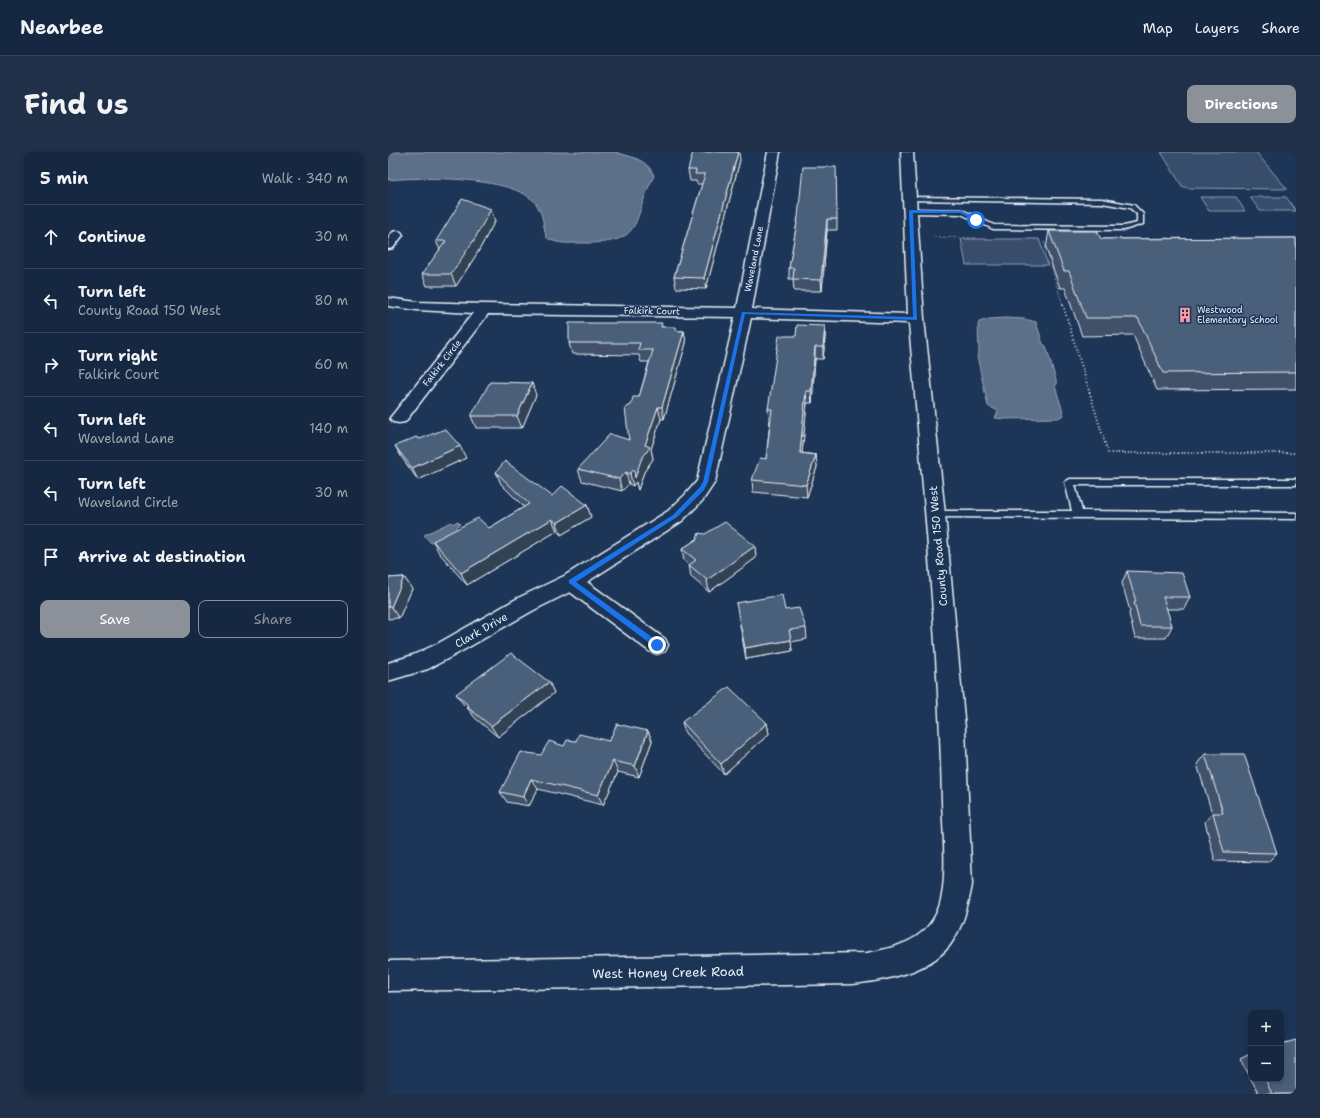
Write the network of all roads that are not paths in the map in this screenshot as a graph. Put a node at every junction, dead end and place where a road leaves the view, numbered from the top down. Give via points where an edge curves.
1 (774, 152) edge
2 (907, 152) edge
3 (910, 205) junction
4 (388, 302) edge
5 (484, 309) junction
6 (744, 313) junction
7 (916, 319) junction
8 (399, 418) dead end
9 (1296, 482) edge
10 (935, 514) junction
11 (1078, 515) junction
12 (1296, 516) edge
13 (572, 582) junction
14 (657, 645) dead end
15 (388, 672) edge
16 (939, 936) joint
17 (388, 976) edge

1 - 6 street, Waveland Lane
2 - 3 street, County Road 150 West
3 - 3 lane via 1102,201 1132,206 1140,214 1140,224 1124,228 993,227 962,212
3 - 7 street, County Road 150 West
4 - 5 street, Falkirk Court
5 - 6 street, Falkirk Court
5 - 8 street, Falkirk Circle
6 - 7 street, Falkirk Court
6 - 13 street, Waveland Lane via 706,482 675,516
7 - 10 street, County Road 150 West
9 - 11 lane via 1070,482
10 - 11 lane
10 - 16 street, County Road 150 West via 953,729 958,885 954,904
11 - 12 lane
13 - 14 street
13 - 15 street, Clark Drive via 526,604 446,650
16 - 17 street, West Honey Creek Road via 921,952 902,960 877,967 853,969

